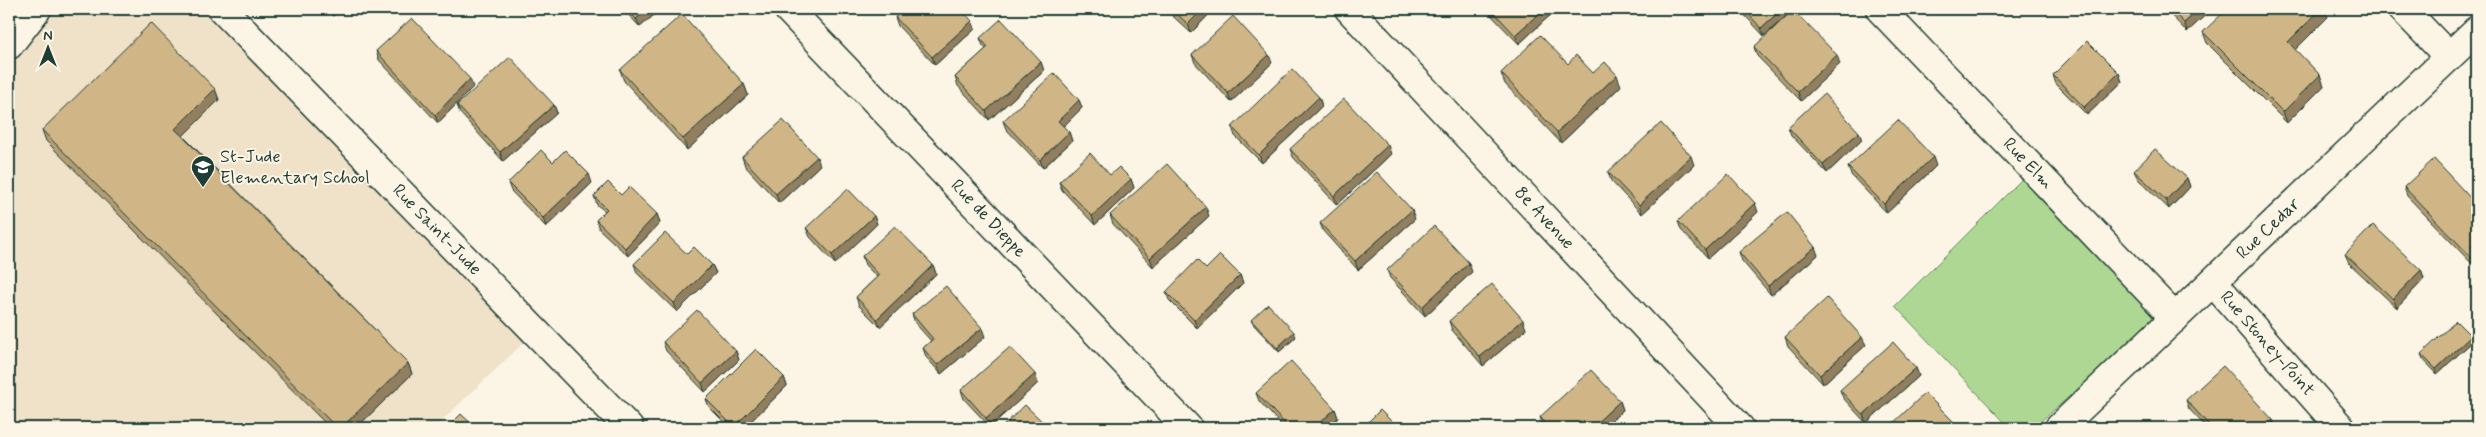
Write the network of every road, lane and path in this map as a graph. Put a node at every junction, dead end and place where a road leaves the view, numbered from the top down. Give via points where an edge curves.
1 (37, 9) edge
2 (222, 9) edge
3 (788, 9) edge
4 (1349, 9) edge
5 (1880, 9) edge
6 (2403, 9) edge
7 (2477, 30) edge
8 (9, 45) edge
9 (2449, 57) junction
10 (2213, 282) junction
11 (2175, 318) junction
12 (629, 428) edge
13 (1188, 428) edge
14 (1740, 428) edge
15 (2059, 428) edge
16 (2341, 428) edge

1 - 8 street
2 - 12 street, Rue Saint-Jude
3 - 13 street, Rue de Dieppe
4 - 14 street, 8e Avenue
5 - 11 street, Rue Elm
6 - 9 street
7 - 9 street, Rue Cedar
9 - 10 street, Rue Cedar
10 - 11 street, Rue Cedar
10 - 16 street, Rue Stoney-Point
11 - 15 street, Rue Cedar

